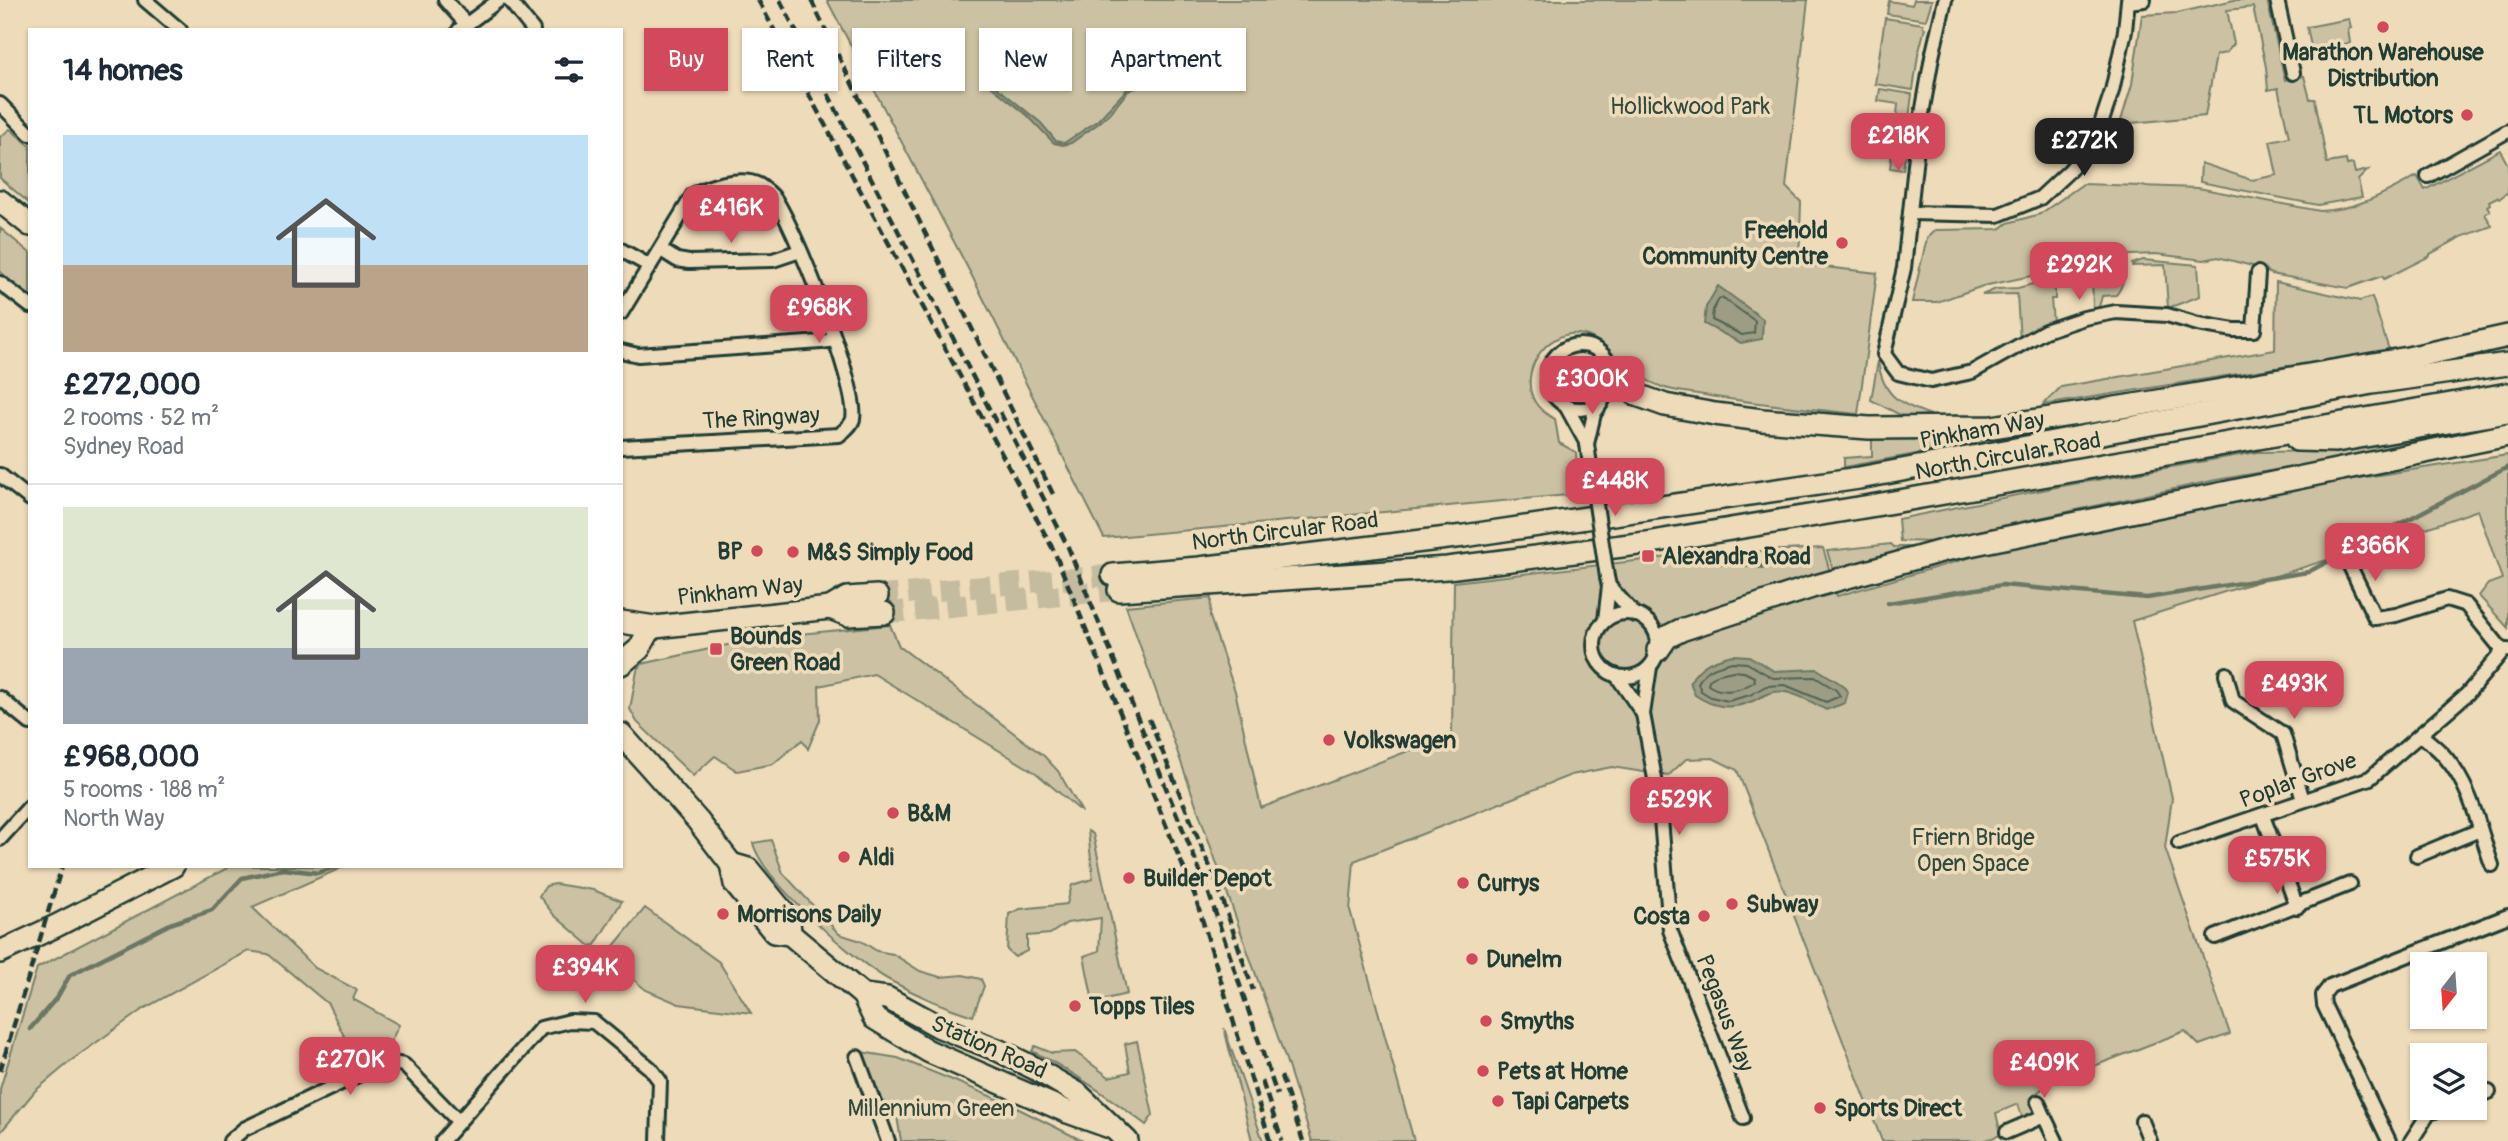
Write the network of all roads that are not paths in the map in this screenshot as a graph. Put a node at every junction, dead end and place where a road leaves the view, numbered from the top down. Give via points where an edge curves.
1 (145, 0) edge
2 (445, 0) edge
3 (499, 0) edge
4 (509, 0) edge
5 (1945, 0) edge
6 (2144, 0) edge
7 (2277, 0) edge
8 (2128, 1) edge
9 (463, 27) edge
10 (178, 28) edge
11 (531, 28) edge
12 (2293, 73) dead end
13 (3, 114) edge
14 (2508, 131) edge
15 (28, 133) edge
16 (2428, 176) dead end
17 (0, 201) edge
18 (1911, 213) junction
19 (28, 223) edge
20 (661, 250) junction
21 (623, 251) edge
22 (800, 251) junction
23 (650, 266) junction
24 (2258, 273) dead end
25 (0, 283) edge
26 (28, 304) edge
27 (623, 310) edge
28 (2508, 336) edge
29 (835, 340) junction
30 (623, 351) edge
31 (2508, 364) edge
32 (1612, 375) junction
33 (2508, 394) edge
34 (1604, 399) junction
35 (1566, 406) junction
36 (2508, 412) edge
37 (2508, 435) edge
38 (2260, 438) junction
39 (1587, 444) junction
40 (623, 447) edge
41 (0, 475) edge
42 (28, 497) edge
43 (1464, 536) joint
44 (2347, 560) dead end
45 (1608, 581) junction
46 (881, 604) tunnel mouth
47 (1635, 615) junction
48 (1605, 620) junction
49 (623, 624) edge
50 (637, 636) edge
51 (2506, 650) edge
52 (1654, 658) junction
53 (623, 662) edge
54 (2225, 674) dead end
55 (1617, 676) junction
56 (0, 698) edge
57 (1643, 715) junction
58 (28, 721) edge
59 (2421, 735) junction
60 (623, 736) edge
61 (2303, 800) junction
62 (28, 808) edge
63 (2263, 816) junction
64 (2480, 830) junction
65 (0, 839) edge
66 (2179, 843) dead end
67 (2417, 856) dead end
68 (2492, 865) dead end
69 (169, 868) edge
70 (2350, 884) dead end
71 (2297, 907) junction
72 (2508, 916) edge
73 (2215, 937) dead end
74 (0, 952) edge
75 (863, 995) junction
76 (989, 1046) junction
77 (857, 1057) dead end
78 (1004, 1082) junction
79 (2038, 1101) dead end
80 (2044, 1116) junction
81 (1743, 1118) dead end
82 (2423, 1120) edge
83 (458, 1121) junction
84 (2142, 1121) dead end
85 (1110, 1127) junction
86 (2007, 1132) dead end
87 (230, 1141) edge
88 (442, 1141) edge
89 (658, 1141) edge
90 (888, 1141) edge
91 (1127, 1141) edge
92 (2056, 1141) edge
93 (2150, 1141) edge
94 (2389, 1141) edge
95 (2411, 1141) edge

1 - 10 street
2 - 9 street
3 - 9 street
4 - 11 street
5 - 18 street via 1918,137
6 - 8 street
7 - 12 street
8 - 18 street via 2114,84 2096,139 2059,180 2040,198 1998,215
13 - 15 street
14 - 16 street
17 - 19 main road
18 - 24 street via 1884,354 1898,373 1931,381 1972,372 2045,331 2116,312 2167,315 2197,324 2253,330
20 - 22 street via 690,262 773,260
20 - 22 street, The Ringway via 693,195 743,181 757,184 775,199
20 - 23 street, The Ringway
21 - 23 street
22 - 29 street, The Ringway
23 - 27 street, The Ringway
25 - 26 street
28 - 32 main road via 2408,358 1992,426 1869,428 1715,414 1637,395
29 - 30 street via 638,355
29 - 40 street, The Ringway via 853,421 839,435
31 - 43 main road, Pinkham Way via 2372,383 1859,478
32 - 34 street
32 - 35 street via 1606,358 1590,347 1563,350 1548,374 1552,393
33 - 38 main road
34 - 35 street via 1586,409
34 - 39 street via 1594,414
35 - 39 street
36 - 38 main road via 2336,442
37 - 52 main road via 1945,550 1681,629 1667,637
38 - 43 main road, North Circular Road via 1633,544 1401,572 1116,582
39 - 45 street, bridge
41 - 42 street
44 - 51 street via 2375,618 2447,599 2466,605
45 - 47 street
45 - 48 street
46 - 50 main road, Pinkham Way via 847,598 830,608
47 - 48 street via 1623,613
47 - 52 street via 1654,630
48 - 55 street via 1594,638 1595,654 1604,669
49 - 50 main road, Pinkham Way
50 - 53 main road via 639,649
51 - 59 street, Poplar Grove via 2467,694
52 - 55 street via 1634,676
52 - 57 street, Pegasus Way
54 - 61 street via 2233,701 2283,734
55 - 57 street, Pegasus Way
56 - 58 street
57 - 81 street, Pegasus Way via 1660,806 1670,930
59 - 61 street, Poplar Grove via 2370,778
59 - 64 street via 2446,758 2477,815
60 - 75 main road, Station Road via 732,864 734,884 774,932 790,934
61 - 63 street, Poplar Grove
62 - 65 street
63 - 66 street, Poplar Grove
63 - 71 street
64 - 67 street
64 - 68 street
69 - 74 main road
70 - 71 street
71 - 73 street
72 - 94 street via 2330,986 2323,995
75 - 76 main road, Station Road via 887,999
75 - 78 main road, Station Road via 874,1018 929,1051
76 - 78 main road via 985,1058 1003,1066
76 - 85 main road, Station Road via 1077,1094
77 - 90 street
78 - 85 main road, Station Road
79 - 80 street
80 - 86 street
80 - 92 street
82 - 95 street
83 - 87 street via 404,1065 385,1062 244,1129
83 - 88 street
83 - 89 street via 541,1028 570,1021 594,1022 660,1081
84 - 93 street
85 - 91 main road, Station Road

